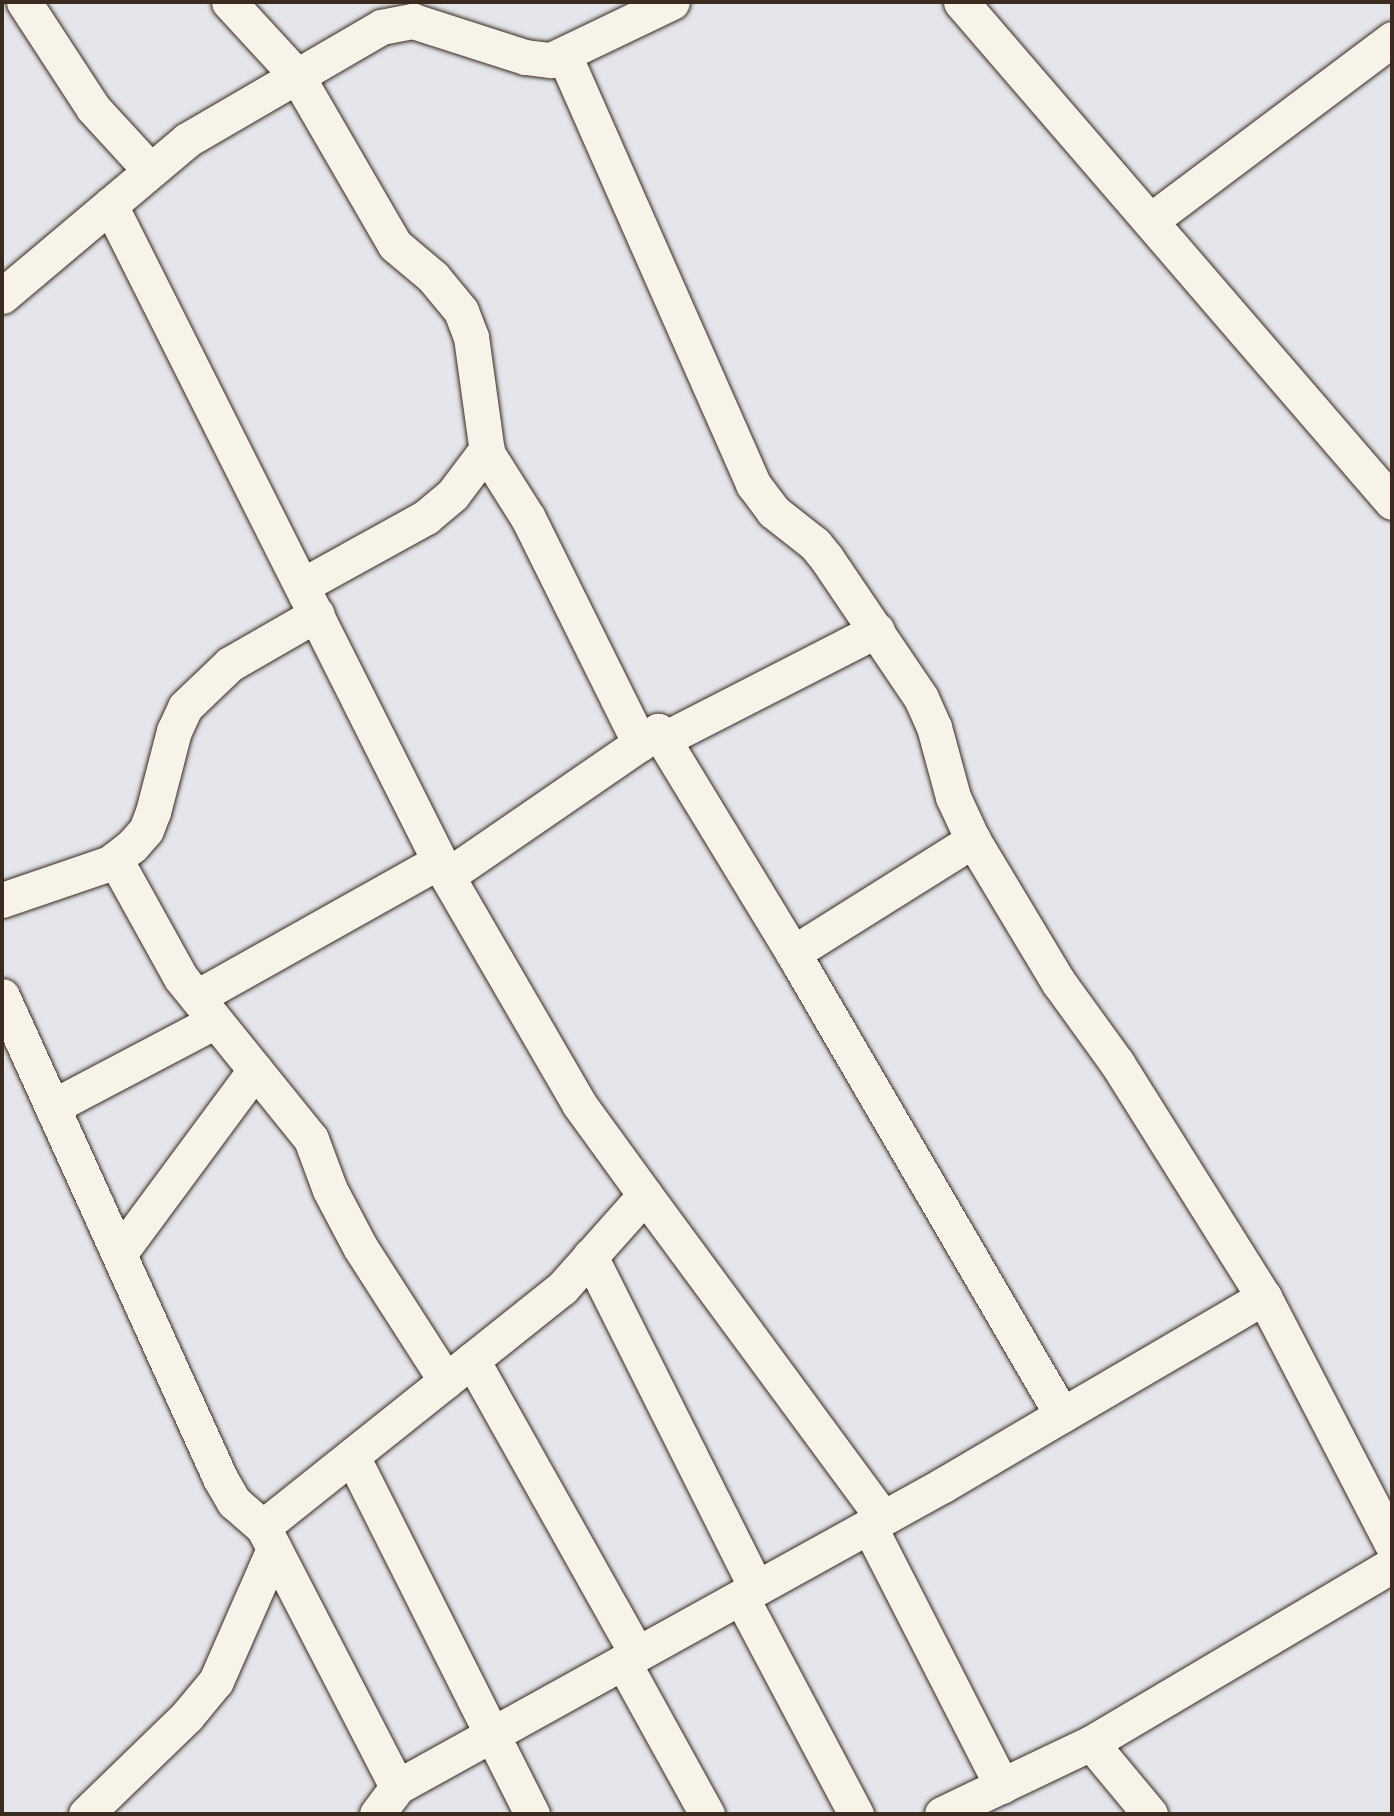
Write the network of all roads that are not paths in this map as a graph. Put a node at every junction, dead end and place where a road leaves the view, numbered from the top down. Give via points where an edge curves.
1 (24, 2) edge
2 (229, 2) edge
3 (672, 2) edge
4 (961, 2) edge
5 (1392, 39) edge
6 (564, 55) junction
7 (297, 76) junction
8 (150, 170) junction
9 (110, 205) junction
10 (1150, 221) junction
11 (2, 296) edge
12 (487, 449) junction
13 (1392, 502) edge
14 (310, 600) junction
15 (877, 630) junction
16 (652, 741) junction
17 (973, 840) junction
18 (116, 859) junction
19 (443, 869) junction
20 (2, 900) edge
21 (793, 953) junction
22 (2, 996) edge
23 (206, 1009) junction
24 (254, 1070) junction
25 (52, 1107) junction
26 (645, 1195) junction
27 (119, 1254) junction
28 (590, 1256) junction
29 (1264, 1297) junction
30 (459, 1371) junction
31 (1062, 1415) junction
32 (352, 1456) junction
33 (876, 1522) junction
34 (268, 1538) junction
35 (1392, 1544) edge
36 (1392, 1565) edge
37 (748, 1593) junction
38 (630, 1658) junction
39 (490, 1736) junction
40 (1091, 1743) junction
41 (1002, 1786) junction
42 (387, 1801) edge
43 (86, 1814) edge
44 (532, 1814) edge
45 (708, 1814) edge
46 (856, 1814) edge
47 (942, 1814) edge
48 (1150, 1814) edge

1 - 8 street via 93,108
2 - 7 street
3 - 6 street
4 - 10 street
5 - 10 street
6 - 7 street via 539,60 413,21 381,27
6 - 15 street via 753,484 773,511 821,552
7 - 8 street via 187,140
7 - 12 street via 394,245 451,296 464,318 471,337
8 - 9 street
9 - 11 street
9 - 14 street
10 - 13 street
12 - 14 street via 453,494
12 - 16 street
14 - 18 street via 185,707 146,830
14 - 19 street
15 - 16 street
15 - 17 street via 928,712 953,797
16 - 19 street
16 - 21 street
17 - 21 street
17 - 29 street via 1059,983 1117,1063
18 - 20 street
18 - 23 street via 174,967
19 - 23 street
19 - 26 street via 579,1104
21 - 31 street
22 - 25 street
23 - 24 street
23 - 25 street
24 - 27 street
24 - 30 street via 311,1139 330,1190 360,1247
25 - 27 street
26 - 28 street
26 - 33 street
27 - 34 street via 224,1486
28 - 30 street via 562,1288
28 - 37 street
29 - 31 street
29 - 35 street
30 - 32 street
30 - 38 street
31 - 33 street
32 - 34 street
32 - 39 street
33 - 37 street
33 - 41 street
34 - 42 street
34 - 43 street via 216,1681 187,1716
36 - 40 street
37 - 38 street
37 - 46 street
38 - 39 street
38 - 45 street
39 - 42 street
39 - 44 street
40 - 41 street
40 - 48 street
41 - 47 street

